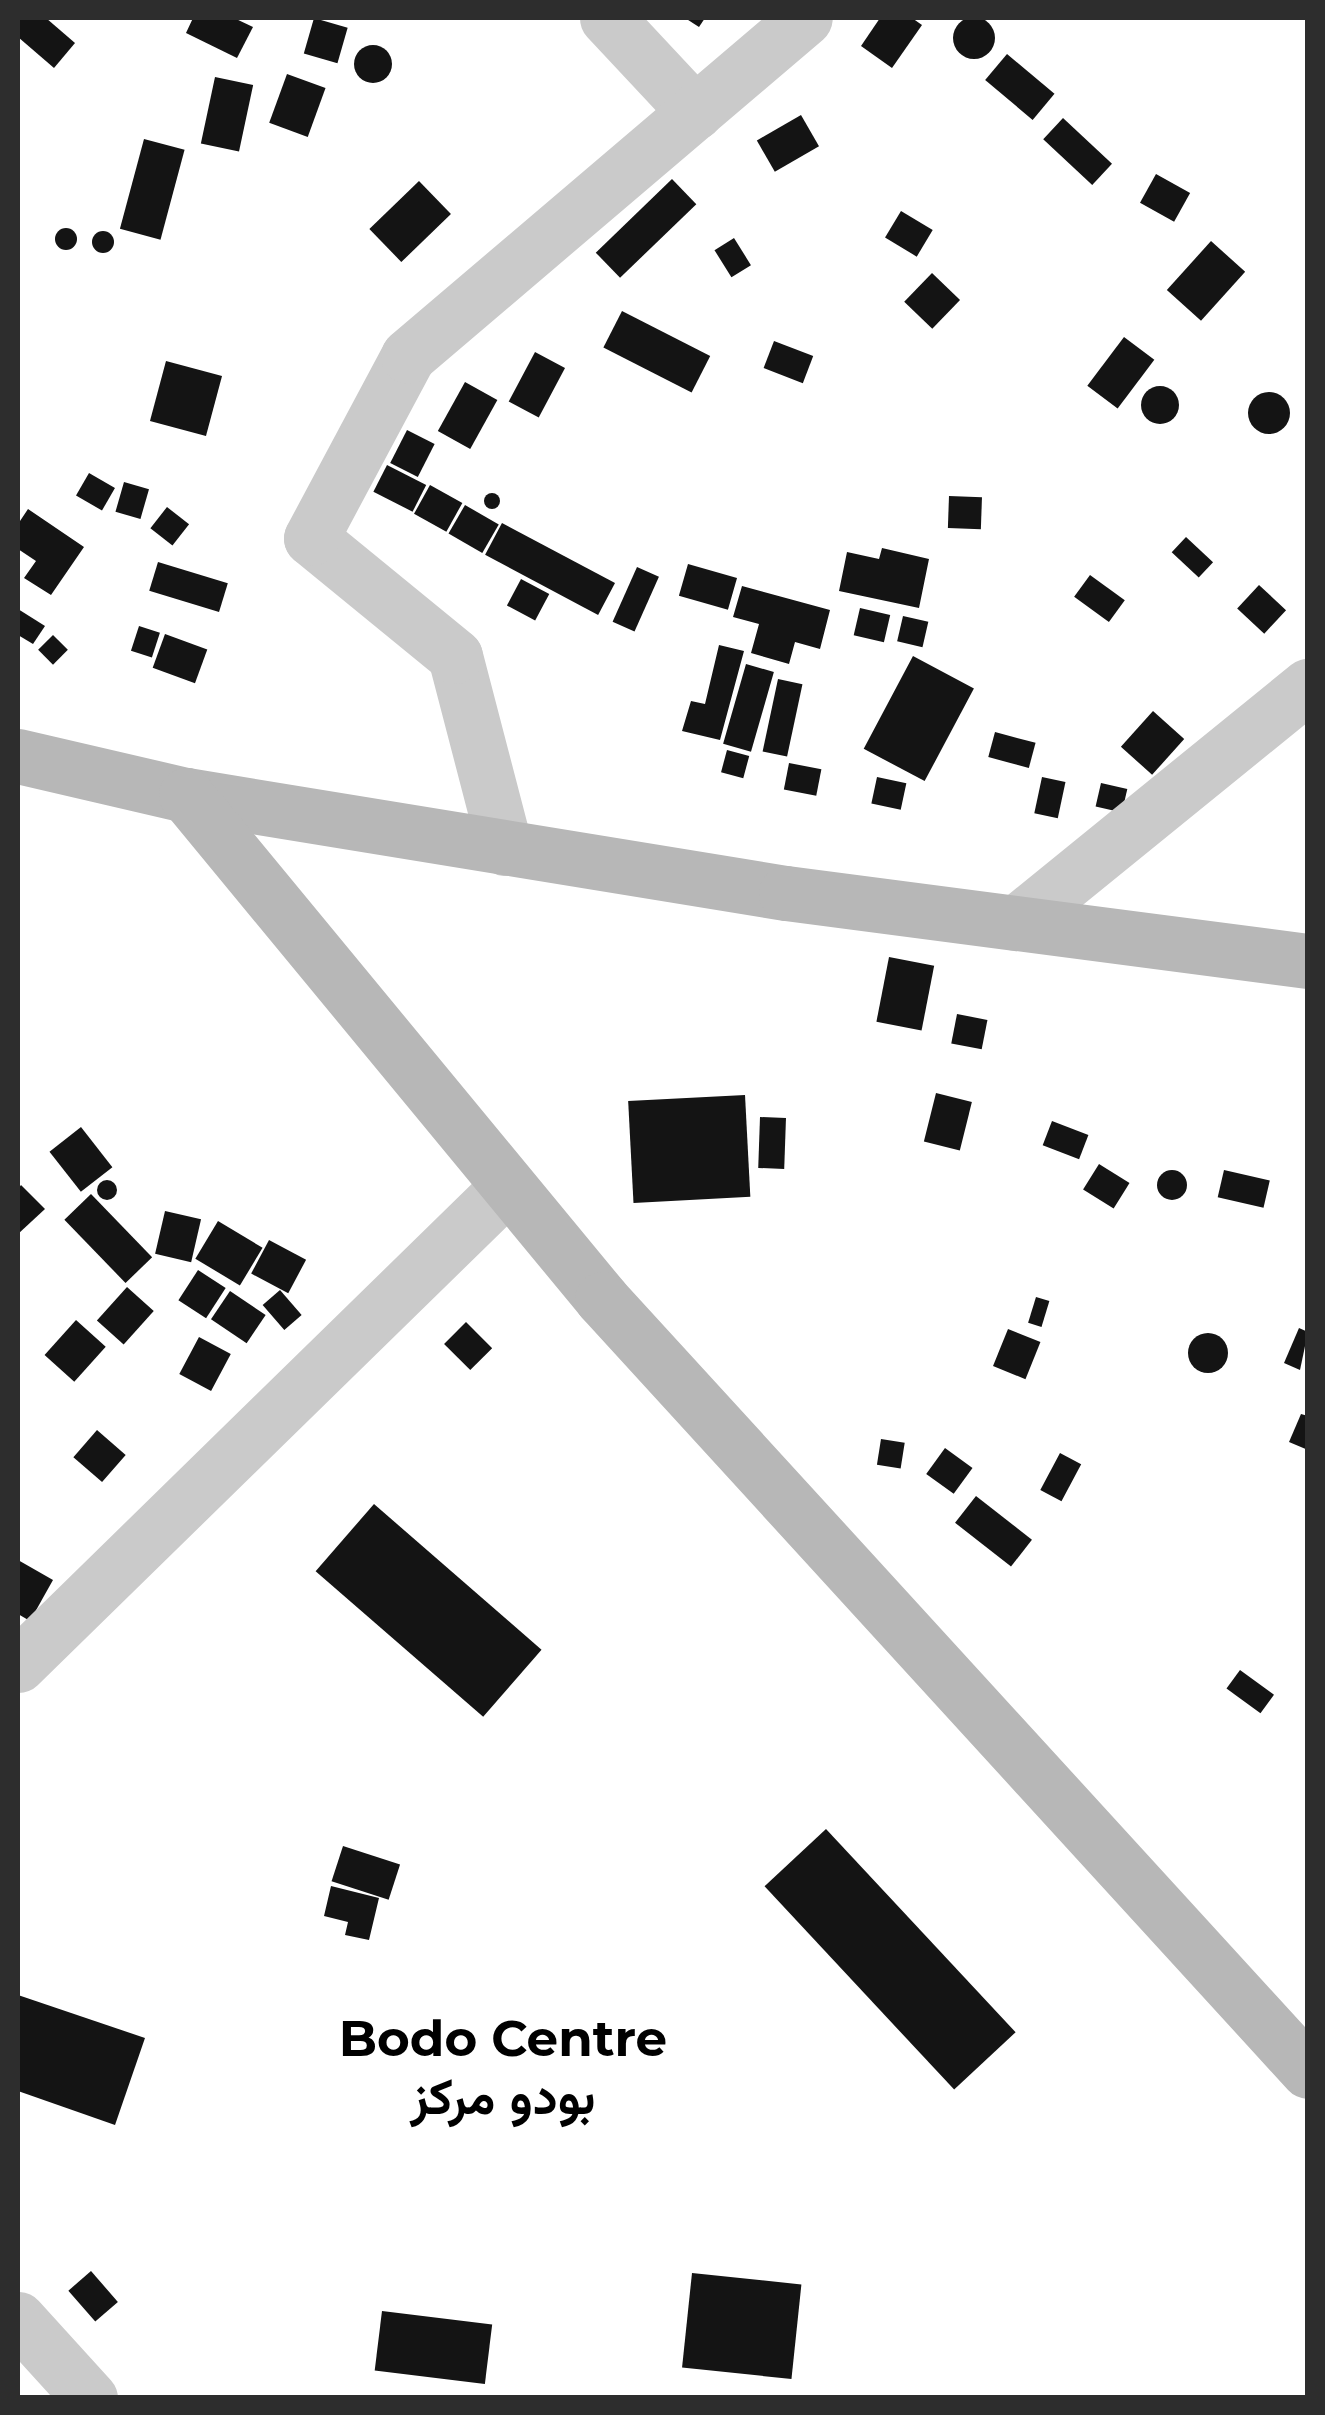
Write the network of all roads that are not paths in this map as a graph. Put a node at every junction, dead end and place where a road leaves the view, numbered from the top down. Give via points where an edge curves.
1 (607, 18) edge
2 (805, 18) edge
3 (695, 112) junction
4 (1308, 686) edge
5 (18, 756) edge
6 (186, 795) junction
7 (505, 848) junction
8 (1016, 923) junction
9 (1308, 962) edge
10 (508, 1186) junction
11 (18, 1664) edge
12 (1308, 2071) edge
13 (18, 2319) edge
14 (90, 2398) edge

1 - 3 street
2 - 3 street
3 - 7 street via 408,356 311,538 455,656
4 - 8 street
5 - 6 street
6 - 7 street
6 - 10 street
7 - 8 street
8 - 9 street
10 - 11 street
10 - 12 street via 628,1328
13 - 14 street

